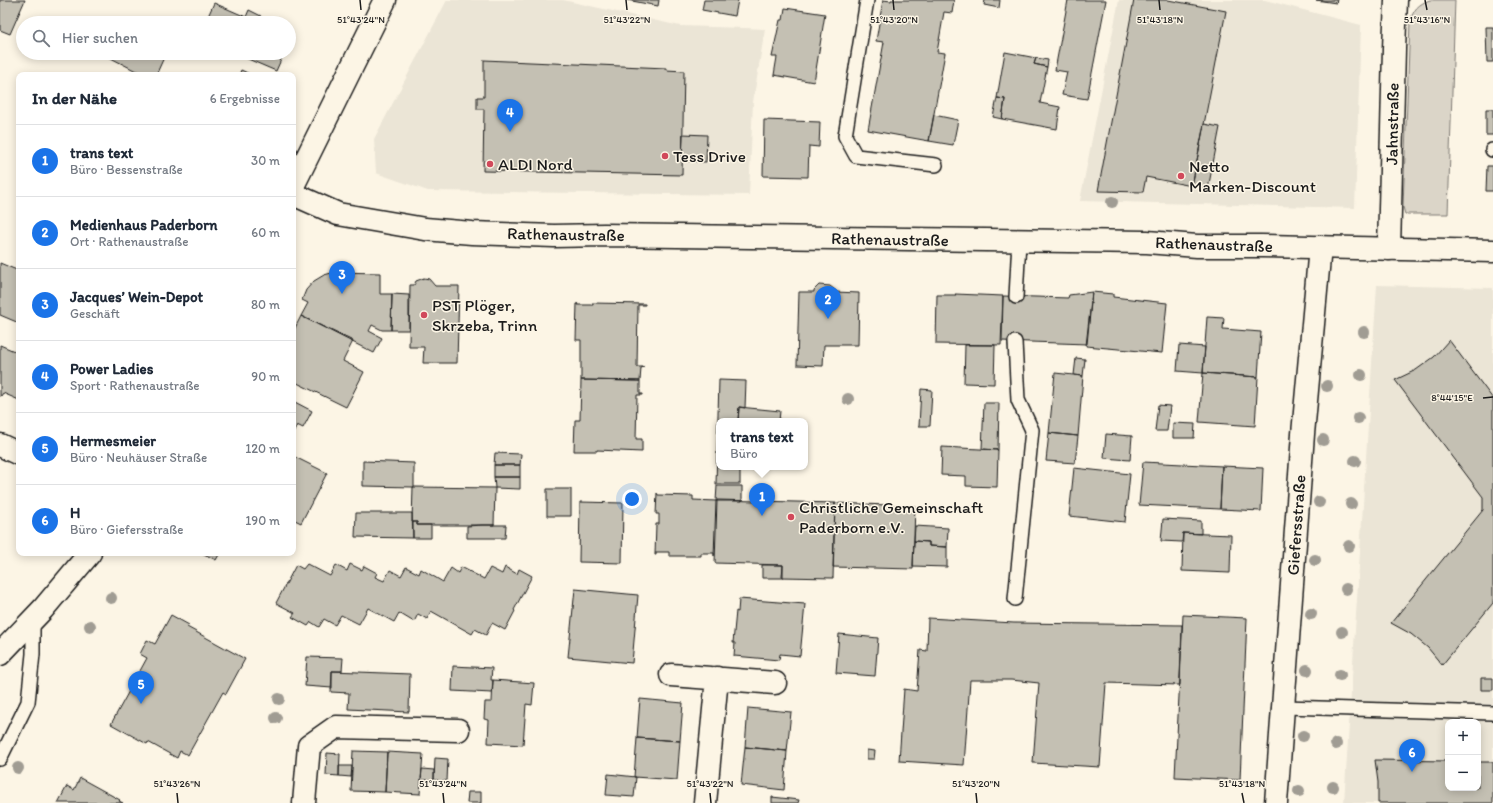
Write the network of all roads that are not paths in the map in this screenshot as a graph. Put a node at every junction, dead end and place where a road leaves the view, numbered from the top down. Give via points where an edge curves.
1 (385, 0) edge
2 (867, 0) edge
3 (1396, 0) edge
4 (936, 165) dead end
5 (296, 180) edge
6 (296, 195) edge
7 (1019, 241) junction
8 (1320, 247) junction
9 (1389, 249) junction
10 (1493, 251) edge
11 (1016, 297) dead end
12 (1015, 342) dead end
13 (0, 445) edge
14 (16, 453) edge
15 (87, 556) edge
16 (1015, 599) dead end
17 (33, 620) junction
18 (0, 654) edge
19 (671, 675) dead end
20 (717, 678) junction
21 (775, 683) dead end
22 (1284, 707) junction
23 (1493, 713) edge
24 (458, 730) dead end
25 (0, 759) edge
26 (304, 803) edge
27 (705, 803) edge
28 (1276, 803) edge

1 - 5 street
2 - 4 lane via 845,136 856,156
3 - 9 street, Jahnstraße
6 - 7 street, Rathenaustraße via 338,214 425,229 472,233
7 - 8 street, Rathenaustraße
7 - 11 lane
8 - 9 street, Rathenaustraße
8 - 22 street, Giefersstraße via 1303,434
9 - 10 street, Rathenaustraße
12 - 16 lane via 1018,400 1032,430
13 - 14 street
15 - 17 street
17 - 18 street
17 - 25 lane via 33,654 28,702
19 - 20 street
20 - 21 street
20 - 27 street
22 - 23 lane
22 - 28 street, Giefersstraße
24 - 26 street via 336,727 309,746

